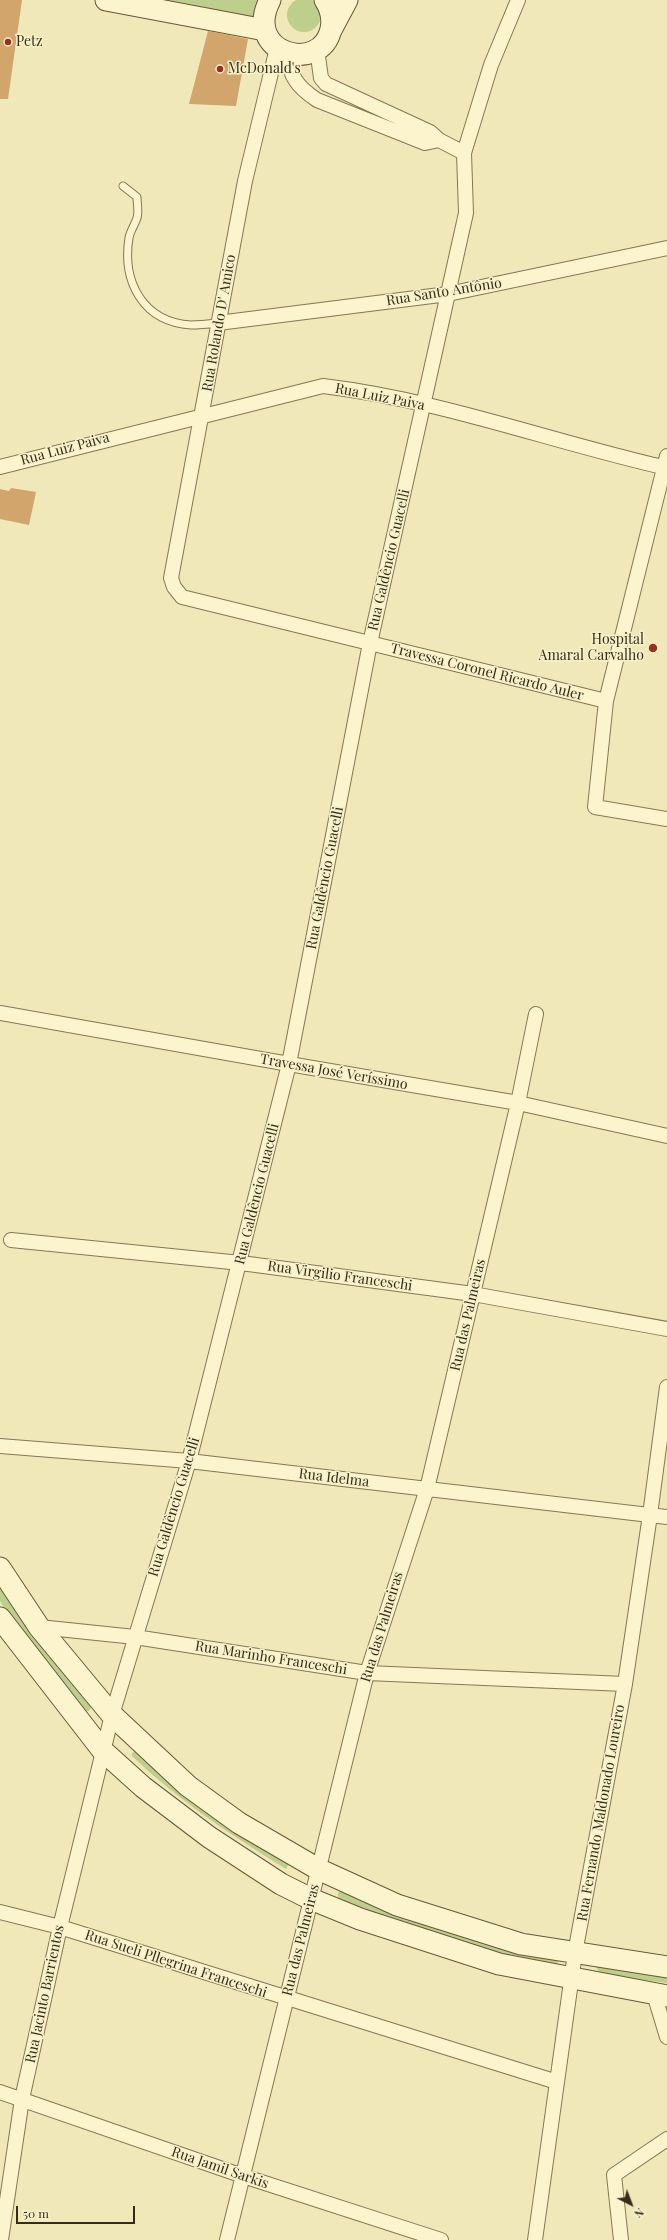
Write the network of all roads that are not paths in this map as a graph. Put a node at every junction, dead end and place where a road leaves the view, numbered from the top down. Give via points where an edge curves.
1 (106, 0) edge
2 (270, 0) edge
3 (325, 0) edge
4 (347, 0) edge
5 (518, 0) edge
6 (265, 30) junction
7 (330, 32) junction
8 (317, 49) junction
9 (281, 50) junction
10 (439, 140) junction
11 (464, 153) junction
12 (123, 186) dead end
13 (667, 248) edge
14 (448, 294) junction
15 (218, 323) junction
16 (423, 405) junction
17 (201, 416) junction
18 (666, 464) edge
19 (0, 467) edge
20 (182, 596) joint
21 (370, 643) junction
22 (606, 701) junction
23 (667, 819) edge
24 (0, 1013) edge
25 (536, 1014) dead end
26 (289, 1064) junction
27 (518, 1103) junction
28 (667, 1136) edge
29 (11, 1240) dead end
30 (241, 1263) junction
31 (473, 1294) junction
32 (667, 1329) edge
33 (667, 1387) edge
34 (666, 1406) edge
35 (0, 1446) edge
36 (189, 1462) junction
37 (427, 1489) junction
38 (650, 1515) junction
39 (667, 1517) edge
40 (0, 1568) edge
41 (0, 1618) edge
42 (39, 1628) junction
43 (135, 1636) junction
44 (367, 1673) junction
45 (625, 1684) junction
46 (112, 1715) junction
47 (103, 1752) junction
48 (318, 1869) junction
49 (311, 1899) junction
50 (0, 1912) edge
51 (60, 1927) junction
52 (575, 1953) junction
53 (667, 1967) edge
54 (571, 1979) junction
55 (660, 1995) edge
56 (286, 1999) junction
57 (667, 2037) edge
58 (558, 2082) junction
59 (0, 2092) edge
60 (22, 2099) junction
61 (667, 2139) edge
62 (243, 2176) junction
63 (1, 2240) edge
64 (227, 2240) edge
65 (441, 2240) edge
66 (535, 2240) edge
67 (621, 2240) edge

1 - 6 main road
2 - 6 main road via 264,20
3 - 7 main road via 331,11
4 - 7 main road
5 - 11 street, Rua Galdêncio Guacelli via 491,65
6 - 9 main road via 269,40
7 - 8 main road
8 - 9 main road via 297,55
8 - 10 street via 321,78 326,84 430,132
9 - 10 street via 291,75 317,100 425,143
9 - 15 street, Rua Rolando D' Amico via 245,181
10 - 11 street
11 - 14 street, Rua Galdêncio Guacelli via 466,213
12 - 15 lane via 137,197 137,217 129,237 128,262 132,286 147,307 165,318 190,325
13 - 14 street, Rua Santo Antônio
14 - 15 street, Rua Santo Antônio
14 - 16 street, Rua Galdêncio Guacelli
15 - 17 street, Rua Rolando D' Amico
16 - 17 street, Rua Luiz Paiva via 323,386
16 - 18 street, Rua Luiz Paiva
16 - 21 street, Rua Galdêncio Guacelli
17 - 19 street, Rua Luiz Paiva
17 - 20 street, Rua Rolando D' Amico via 171,578 174,587
18 - 22 street
20 - 21 street, Travessa Coronel Ricardo Auler
21 - 22 street, Travessa Coronel Ricardo Auler
21 - 26 street, Rua Galdêncio Guacelli
22 - 23 street via 595,807
24 - 26 street, Travessa José Veríssimo
25 - 27 street, Rua das Palmeiras
26 - 27 street, Travessa José Veríssimo
26 - 30 street, Rua Galdêncio Guacelli
27 - 28 street, Travessa José Veríssimo
27 - 31 street, Rua das Palmeiras
29 - 30 street, Rua Virgilio Franceschi
30 - 31 street, Rua Virgilio Franceschi
30 - 36 street, Rua Galdêncio Guacelli
31 - 32 street, Rua Virgilio Franceschi
31 - 37 street, Rua das Palmeiras
33 - 34 street, Rua Fernando Maldonado Loureiro
34 - 38 street, Rua Fernando Maldonado Loureiro
35 - 36 street, Rua Idelma
36 - 37 street, Rua Idelma
36 - 43 street, Rua Galdêncio Guacelli
37 - 38 street, Rua Idelma
37 - 44 street, Rua das Palmeiras
38 - 39 street, Rua Idelma
38 - 45 street, Rua Fernando Maldonado Loureiro
40 - 42 main road
41 - 47 main road
42 - 43 street, Rua Marinho Franceschi
42 - 46 main road
43 - 44 street, Rua Marinho Franceschi
43 - 46 street, Rua Galdêncio Guacelli
44 - 45 street, Rua Marinho Franceschi
44 - 48 street, Rua das Palmeiras
45 - 52 street, Rua Fernando Maldonado Loureiro
46 - 47 street, Rua Galdêncio Guacelli
46 - 48 main road via 188,1786 239,1823
47 - 49 main road via 143,1787 209,1837 281,1884
47 - 51 street, Rua Jacinto Barrientos
48 - 49 street, Rua das Palmeiras
48 - 52 main road via 397,1905 521,1944
49 - 54 main road via 360,1919 499,1964
49 - 56 street, Rua das Palmeiras
50 - 51 street, Rua Sueli Pllegrina Franceschi
51 - 56 street, Rua Sueli Pllegrina Franceschi
51 - 60 street, Rua Jacinto Barrientos
52 - 53 main road
52 - 54 street, Rua Fernando Maldonado Loureiro
54 - 55 main road
54 - 58 street, Rua Fernando Maldonado Loureiro
55 - 57 street
56 - 58 street, Rua Sueli Pllegrina Franceschi
56 - 62 street, Rua das Palmeiras
58 - 66 street, Rua Fernando Maldonado Loureiro
59 - 60 street, Rua Jamil Sarkis
60 - 62 street, Rua Jamil Sarkis
60 - 63 street, Rua Jacinto Barrientos
61 - 67 street via 614,2175
62 - 64 street, Rua das Palmeiras
62 - 65 street, Rua Jamil Sarkis

